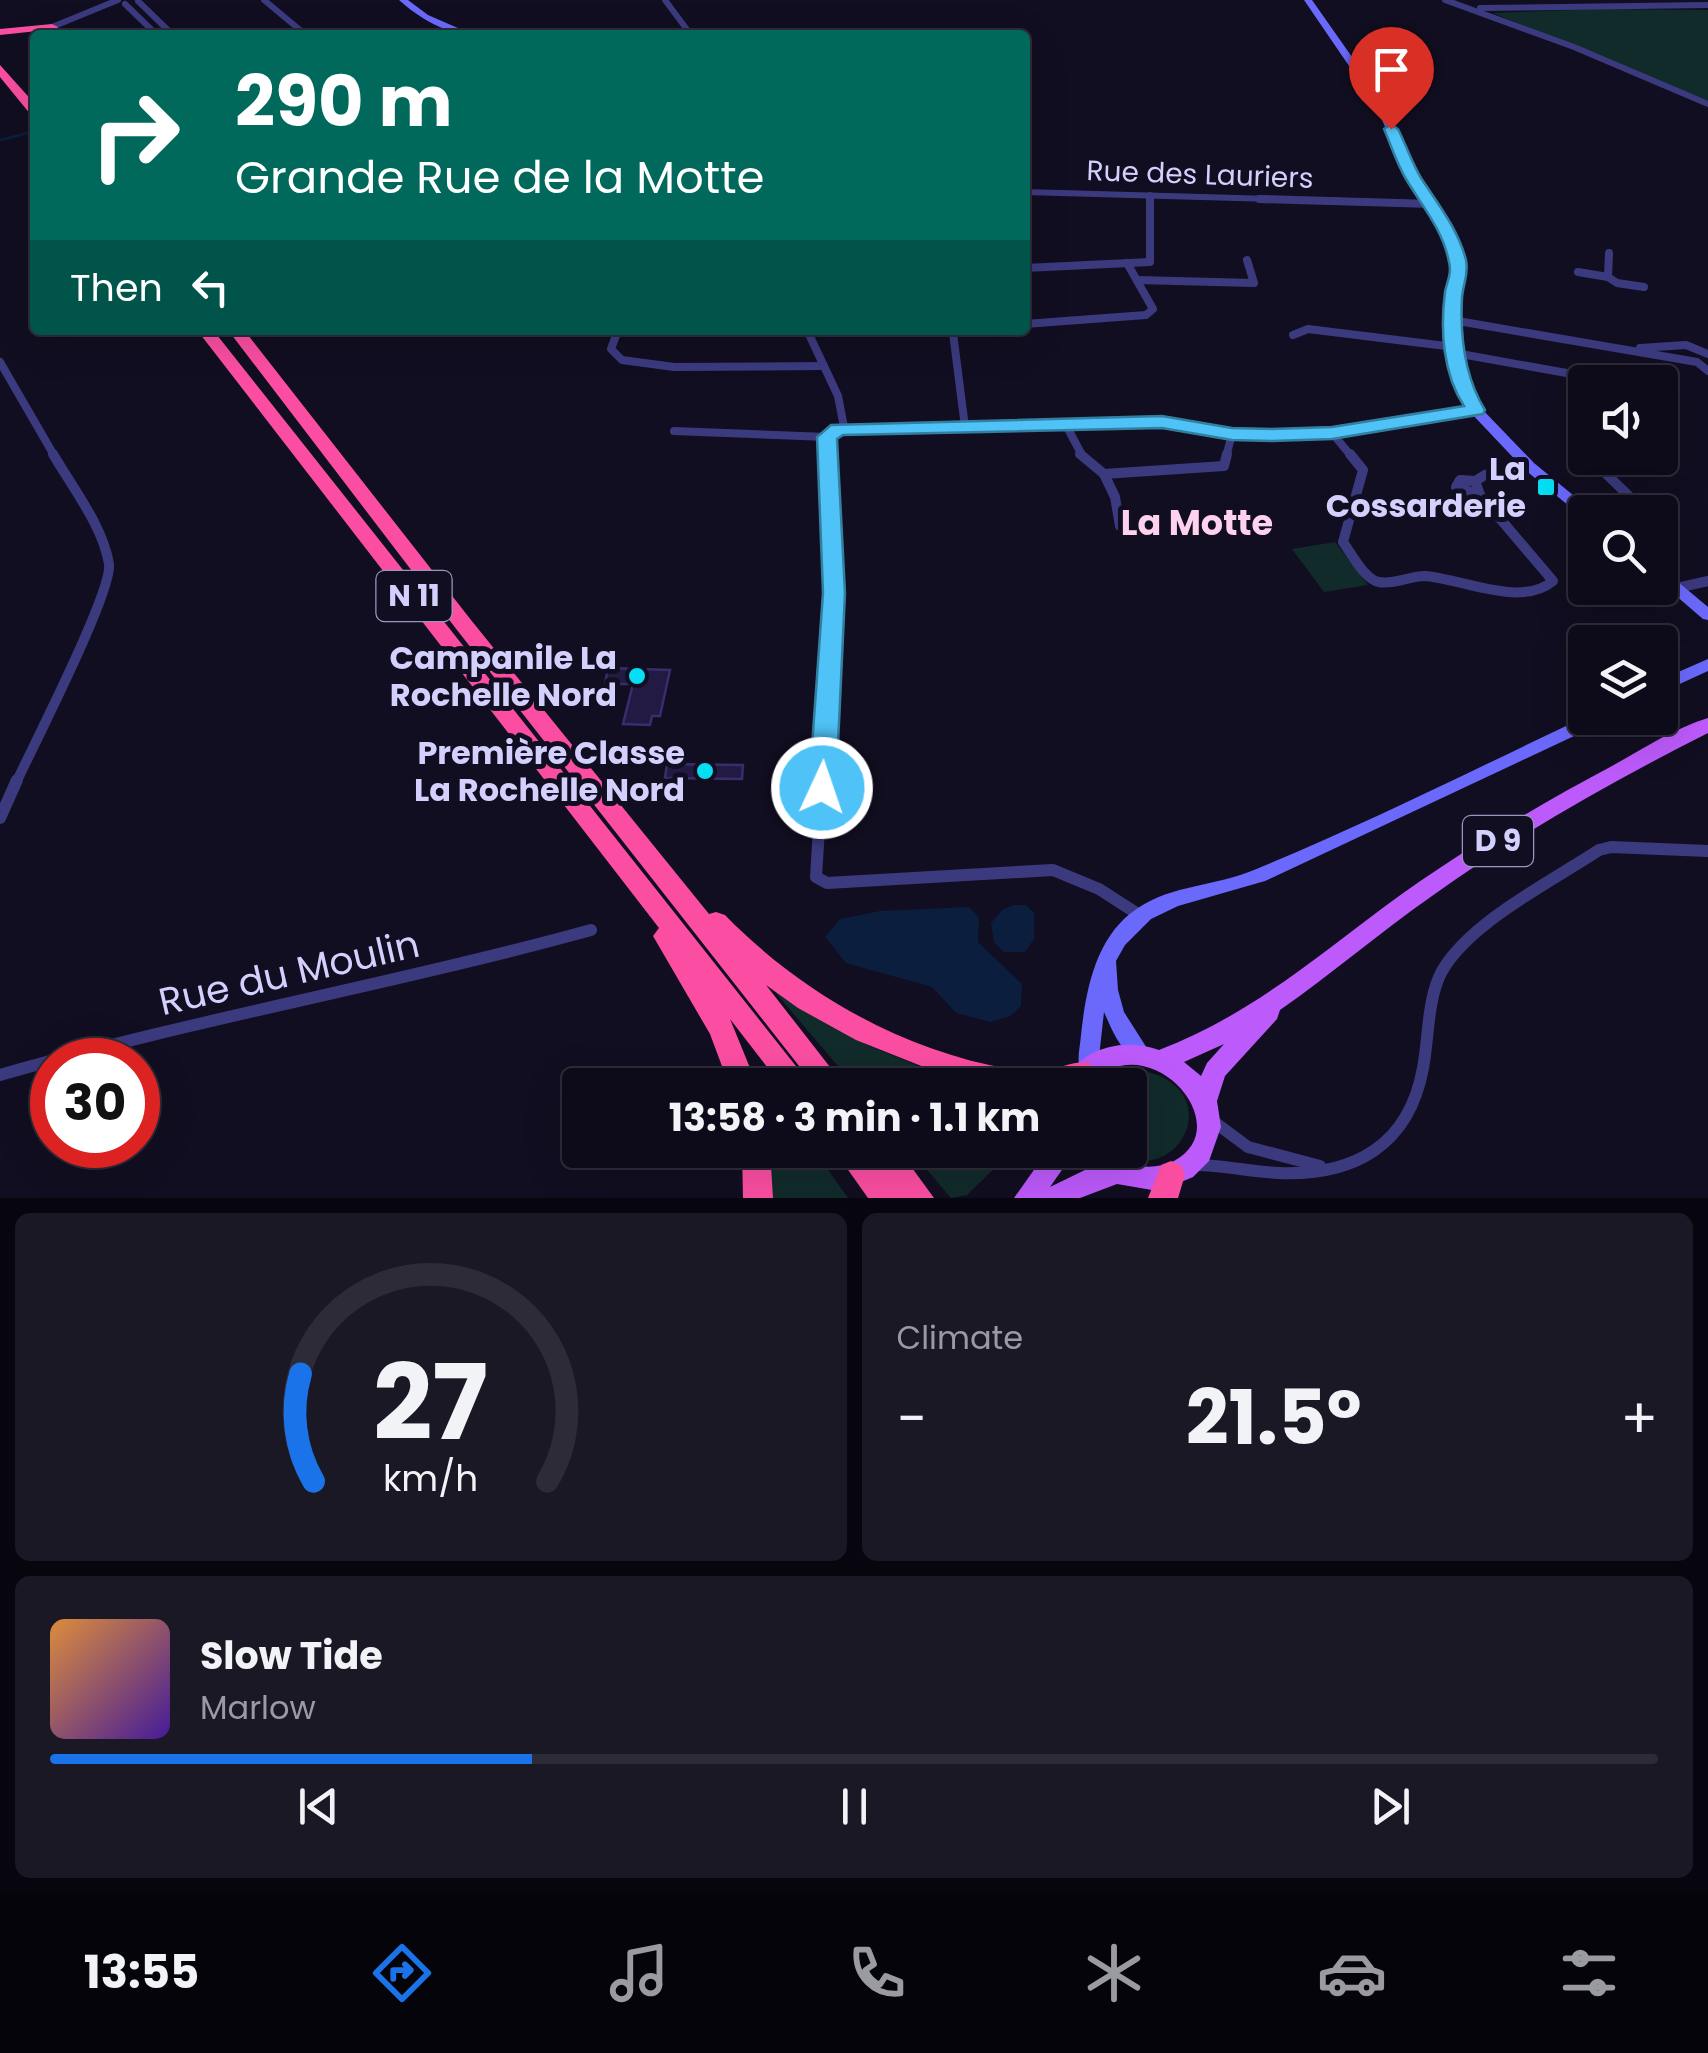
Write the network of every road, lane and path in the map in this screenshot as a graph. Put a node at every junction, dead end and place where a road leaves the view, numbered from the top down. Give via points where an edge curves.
1 (138, 0) edge
2 (264, 0) edge
3 (404, 0) edge
4 (665, 0) edge
5 (1308, 0) edge
6 (1446, 0) edge
7 (118, 3) edge
8 (1708, 5) edge
9 (1474, 8) junction
10 (52, 26) joint
11 (151, 30) edge
12 (168, 30) edge
13 (300, 30) edge
14 (458, 30) edge
15 (688, 30) edge
16 (0, 32) edge
17 (0, 53) edge
18 (0, 68) edge
19 (30, 90) edge
20 (1708, 104) edge
21 (30, 106) edge
22 (1030, 192) edge
23 (1150, 195) junction
24 (1433, 204) junction
25 (1609, 253) dead end
26 (1247, 260) dead end
27 (1127, 263) junction
28 (1030, 268) edge
29 (1578, 272) dead end
30 (1608, 277) junction
31 (1137, 280) junction
32 (1644, 287) dead end
33 (1452, 320) junction
34 (1030, 324) edge
35 (1293, 334) dead end
36 (209, 335) edge
37 (228, 335) edge
38 (240, 335) edge
39 (616, 335) edge
40 (809, 335) edge
41 (953, 335) edge
42 (1619, 349) junction
43 (1455, 350) junction
44 (1708, 354) edge
45 (0, 362) edge
46 (824, 366) junction
47 (1568, 372) edge
48 (1708, 372) edge
49 (1476, 410) junction
50 (1067, 426) junction
51 (844, 427) junction
52 (965, 428) junction
53 (674, 431) dead end
54 (1332, 433) junction
55 (1232, 434) junction
56 (827, 437) junction
57 (1530, 466) junction
58 (1104, 474) junction
59 (1607, 475) edge
60 (1475, 481) junction
61 (1480, 495) junction
62 (1628, 495) edge
63 (1568, 498) edge
64 (1120, 526) dead end
65 (416, 564) junction
66 (1708, 581) edge
67 (1678, 588) edge
68 (1678, 589) edge
69 (1708, 614) edge
70 (1708, 664) edge
71 (1678, 678) edge
72 (1708, 725) edge
73 (1568, 732) edge
74 (0, 818) edge
75 (1708, 851) edge
76 (652, 858) junction
77 (623, 863) junction
78 (1140, 916) junction
79 (591, 930) dead end
80 (1110, 956) junction
81 (1301, 980) junction
82 (1150, 1056) junction
83 (737, 1068) edge
84 (784, 1068) edge
85 (817, 1068) edge
86 (964, 1068) edge
87 (1082, 1068) edge
88 (1092, 1068) edge
89 (0, 1075) edge
90 (1206, 1108) junction
91 (1326, 1167) junction
92 (757, 1168) edge
93 (862, 1168) edge
94 (895, 1168) edge
95 (1049, 1168) edge
96 (1111, 1168) edge
97 (1116, 1172) junction
98 (1174, 1179) edge
99 (758, 1198) edge
100 (886, 1198) edge
101 (919, 1198) edge
102 (1026, 1198) edge
103 (1055, 1198) edge

1 - 7 street
1 - 12 street
2 - 13 street
3 - 14 street
4 - 15 street
5 - 24 street via 1380,104 1413,178
6 - 9 street
7 - 10 street
7 - 11 street
8 - 9 street
9 - 20 street
10 - 16 highway
17 - 19 highway
18 - 21 highway
22 - 23 street, Rue des Lauriers
23 - 24 street, Rue des Lauriers
23 - 27 street via 1150,262
24 - 33 street via 1459,270
25 - 30 street
26 - 31 street via 1254,284
27 - 28 street
27 - 31 street
29 - 30 street
30 - 32 street
31 - 34 street via 1153,309 1146,316
33 - 42 street
33 - 43 street
35 - 43 street via 1308,329
36 - 77 highway, N 11
37 - 65 highway, N 11
38 - 65 highway
39 - 46 street via 611,349 622,360 674,367
40 - 46 street
41 - 52 street
42 - 44 street via 1686,345
42 - 48 street via 1697,362
43 - 47 street
43 - 49 street via 1463,390
45 - 74 street via 100,536 110,568
46 - 51 street
49 - 54 street
49 - 57 street
50 - 52 street
50 - 55 street via 1162,422
50 - 58 street via 1088,463
51 - 52 street
51 - 56 street
53 - 56 street
54 - 55 street
54 - 61 street via 1363,470 1343,542 1372,580 1422,576 1541,591 1552,581
55 - 58 street via 1224,466
56 - 78 street via 834,593 818,880 1053,870
57 - 60 street
57 - 63 street
58 - 64 street
59 - 62 street
60 - 61 street
60 - 61 street via 1460,480 1456,487
65 - 76 highway, N 11
66 - 67 street
68 - 69 street
70 - 71 street
72 - 81 main road, D 9 via 1486,848
73 - 78 street via 1255,878
75 - 91 street via 1599,850 1478,931 1440,977 1419,1100 1406,1126 1367,1154
76 - 85 highway, N 11
76 - 86 highway, N 11 via 784,984 833,1016
77 - 83 highway via 722,1030
77 - 84 highway, N 11
78 - 80 street
79 - 89 street, Rue du Moulin
80 - 82 street via 1116,1018
80 - 87 street via 1094,996
81 - 82 main road, D 9 via 1205,1044
81 - 90 main road, D 9 via 1222,1061 1210,1080
82 - 88 main road via 1112,1055
82 - 90 main road via 1187,1077
90 - 91 street via 1248,1147
90 - 98 main road via 1207,1138
91 - 98 street
92 - 99 highway
93 - 100 highway
94 - 101 highway
95 - 102 main road
96 - 97 main road
97 - 98 main road
97 - 103 main road

